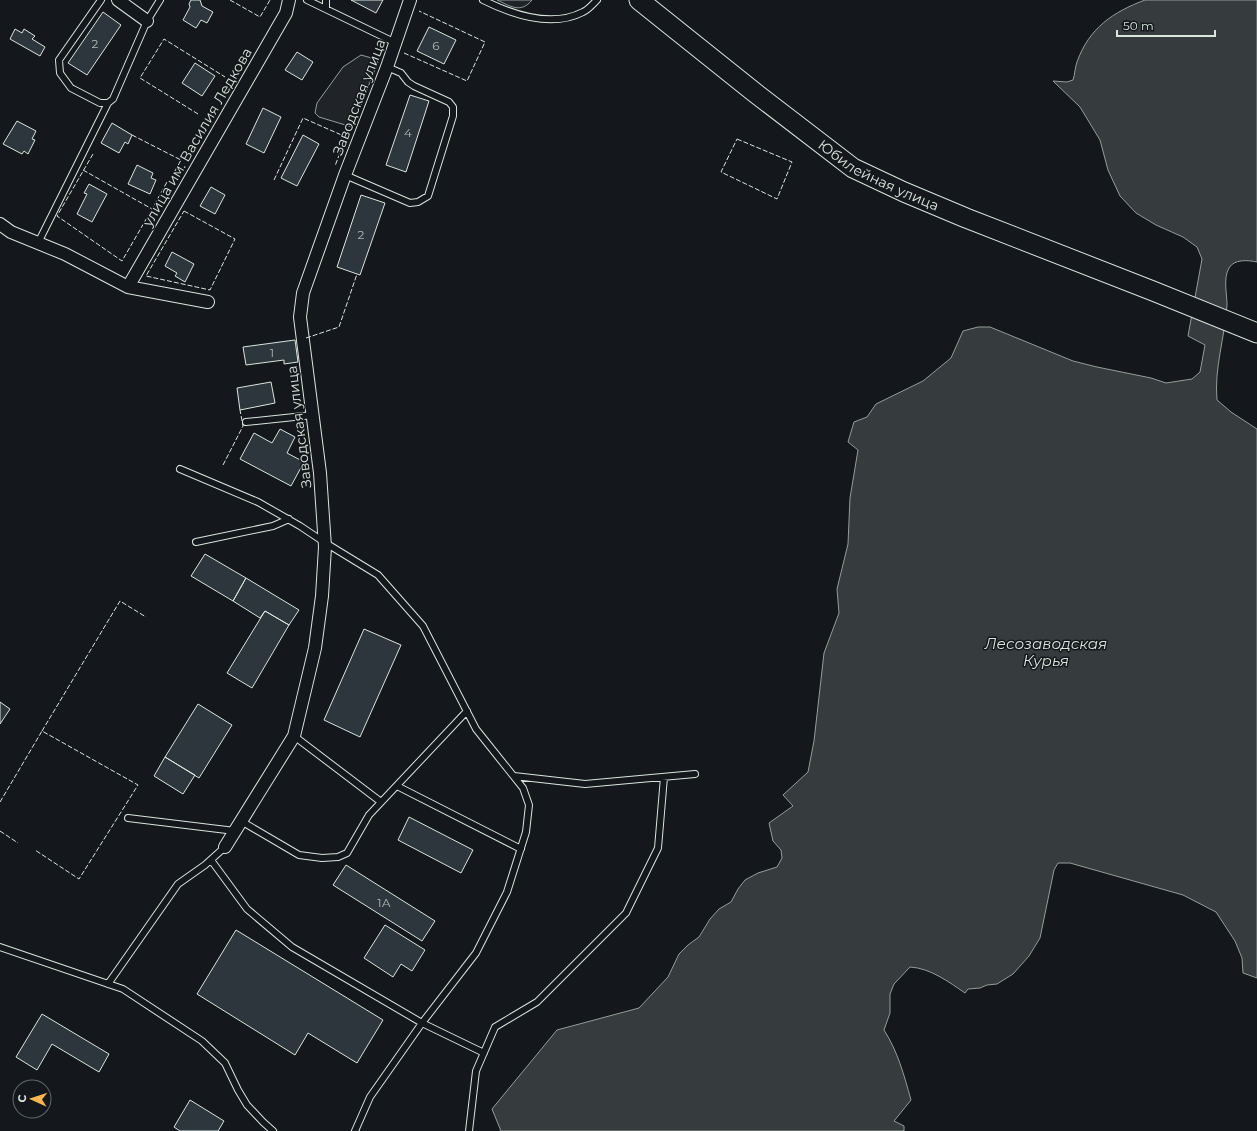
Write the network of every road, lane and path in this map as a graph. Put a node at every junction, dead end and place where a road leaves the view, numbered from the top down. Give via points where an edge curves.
1 (101, 0) edge
2 (118, 0) edge
3 (160, 0) edge
4 (289, 0) edge
5 (307, 0) edge
6 (326, 0) edge
7 (410, 0) edge
8 (483, 0) edge
9 (597, 0) edge
10 (639, 0) edge
11 (326, 9) junction
12 (147, 21) junction
13 (396, 43) junction
14 (387, 67) junction
15 (108, 103) junction
16 (345, 175) junction
17 (0, 224) edge
18 (38, 243) junction
19 (128, 287) junction
20 (208, 302) dead end
21 (1254, 331) edge
22 (313, 415) junction
23 (246, 422) dead end
24 (180, 469) dead end
25 (289, 519) junction
26 (196, 542) dead end
27 (324, 542) junction
28 (467, 711) junction
29 (294, 736) junction
30 (695, 774) dead end
31 (514, 776) junction
32 (664, 777) junction
33 (397, 786) junction
34 (381, 802) junction
35 (128, 818) dead end
36 (238, 826) junction
37 (225, 847) joint
38 (521, 849) junction
39 (210, 860) junction
40 (0, 947) edge
41 (108, 984) junction
42 (422, 1023) junction
43 (484, 1053) junction
44 (273, 1131) edge
45 (355, 1131) edge
46 (469, 1131) edge

1 - 15 lane via 59,60 60,73 71,88 100,103
2 - 12 street
3 - 12 lane
4 - 19 street, улица им. Василия Ледкова via 286,12
5 - 11 lane
6 - 11 lane
7 - 13 street, Заводская улица
8 - 9 lane via 519,14 545,20 572,17 585,12
10 - 21 main road, Юбилейная улица via 853,168 966,218
11 - 13 lane
12 - 15 lane via 113,99
13 - 14 street, Заводская улица
14 - 16 street, Заводская улица
14 - 16 lane via 401,73 414,86 449,102 453,107 453,116 428,196 410,203
15 - 18 lane
16 - 22 street, Заводская улица via 303,294 301,309
17 - 18 street via 11,232
18 - 19 street
19 - 20 street
22 - 23 lane
22 - 27 street, Заводская улица
24 - 25 lane via 258,502
25 - 26 lane via 273,526
25 - 27 lane
27 - 28 lane via 378,575 423,626
27 - 29 street, Заводская улица via 322,596 315,648
28 - 31 lane via 476,729
28 - 33 lane
29 - 34 lane
29 - 36 street, Заводская улица
30 - 32 lane
31 - 32 lane via 585,784
31 - 38 lane via 523,788 529,805
32 - 43 lane via 658,848 626,913 537,1002 495,1027
33 - 34 lane
33 - 38 lane
34 - 36 lane via 369,815 347,853 338,857 299,855
35 - 36 lane
36 - 37 street, Заводская улица
37 - 39 lane
38 - 42 lane via 507,892 476,953
39 - 41 lane via 178,884
39 - 42 lane via 247,909 292,947
40 - 41 lane
41 - 44 lane via 123,989 202,1041 225,1063 238,1090
42 - 43 lane
42 - 45 lane via 370,1097
43 - 46 lane via 476,1071

